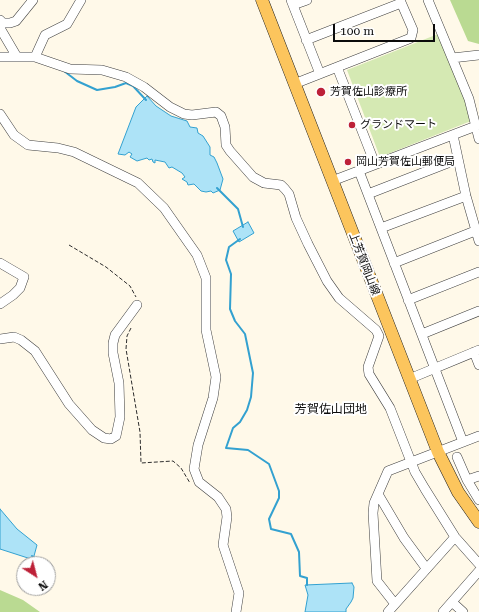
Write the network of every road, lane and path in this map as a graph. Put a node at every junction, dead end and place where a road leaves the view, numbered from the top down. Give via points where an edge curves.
1 (33, 0) edge
2 (81, 0) edge
3 (262, 0) edge
4 (307, 0) edge
5 (428, 0) edge
6 (400, 1) edge
7 (292, 3) edge
8 (0, 20) edge
9 (0, 28) edge
10 (306, 40) junction
11 (479, 55) edge
12 (0, 57) edge
13 (17, 57) junction
14 (35, 57) junction
15 (452, 58) junction
16 (337, 67) junction
17 (320, 74) junction
18 (294, 84) junction
19 (0, 114) edge
20 (476, 126) junction
21 (453, 135) junction
22 (479, 139) edge
23 (458, 159) junction
24 (375, 164) junction
25 (359, 171) junction
26 (332, 181) junction
27 (368, 194) junction
28 (466, 196) junction
29 (381, 228) junction
30 (476, 231) junction
31 (479, 241) edge
32 (69, 245) dead end
33 (0, 263) edge
34 (394, 263) junction
35 (479, 272) edge
36 (408, 300) junction
37 (0, 304) edge
38 (137, 305) joint
39 (479, 311) edge
40 (133, 322) dead end
41 (422, 334) junction
42 (0, 338) edge
43 (477, 351) edge
44 (479, 365) edge
45 (435, 368) junction
46 (409, 379) junction
47 (479, 436) edge
48 (463, 442) junction
49 (438, 452) junction
50 (458, 457) dead end
51 (411, 462) junction
52 (479, 476) edge
53 (467, 480) junction
54 (201, 484) junction
55 (378, 494) junction
56 (479, 500) edge
57 (479, 522) edge
58 (455, 537) junction
59 (479, 564) edge
60 (426, 568) junction
61 (479, 571) edge
62 (452, 602) junction
63 (395, 604) junction
64 (236, 612) edge
65 (388, 612) edge
66 (443, 612) edge
67 (463, 612) edge

1 - 8 street via 16,21 3,23
2 - 14 street via 67,24 45,35
3 - 18 main road, 上芳賀岡山線
4 - 7 street
5 - 15 street
6 - 10 street
6 - 16 street via 413,30 411,38
7 - 10 street
9 - 13 street
10 - 17 street
11 - 15 street
12 - 13 street
13 - 14 street
14 - 51 street via 70,70 102,70 126,77 184,114 216,112 221,116 226,145 230,151 253,177 264,183 281,184 289,194 296,218 327,281 339,298 376,330 378,336 369,363 369,374 393,414
15 - 20 street
16 - 17 street
16 - 24 street
17 - 18 street
18 - 26 main road, 上芳賀岡山線
19 - 54 street via 14,135 28,145 74,152 138,183 164,208 197,255 206,278 206,330 216,377 213,398 195,458 195,476
20 - 21 street
20 - 22 street
21 - 23 street
21 - 24 street
23 - 27 street
23 - 28 street
24 - 25 street
25 - 26 street
25 - 27 street
26 - 46 main road, 上芳賀岡山線
27 - 29 street
28 - 29 street
28 - 30 street
29 - 34 street
30 - 31 street
30 - 34 street
32 - 38 path via 106,267 130,286
33 - 37 street via 24,277 20,288
34 - 36 street
35 - 36 street
36 - 41 street
38 - 42 street via 115,335 113,343 120,383 120,417 116,436 111,439 98,435 73,409 35,351 14,337
39 - 41 street
40 - 54 path via 127,336 126,349 140,432 141,463 174,462 193,486
41 - 45 street
43 - 44 street
43 - 45 street
45 - 46 street
45 - 48 street
46 - 49 main road, 上芳賀岡山線
47 - 48 street
48 - 49 street
49 - 51 street
49 - 57 main road, 上芳賀岡山線 via 458,492
50 - 53 street
51 - 55 street via 388,471
51 - 58 street
52 - 53 street
53 - 56 street
54 - 64 street via 218,497 226,509 223,546 239,593
55 - 60 street via 404,538
55 - 63 street via 373,513 377,581
58 - 59 street
58 - 60 street
60 - 63 street
61 - 62 street
62 - 66 street
62 - 67 street
63 - 65 street

